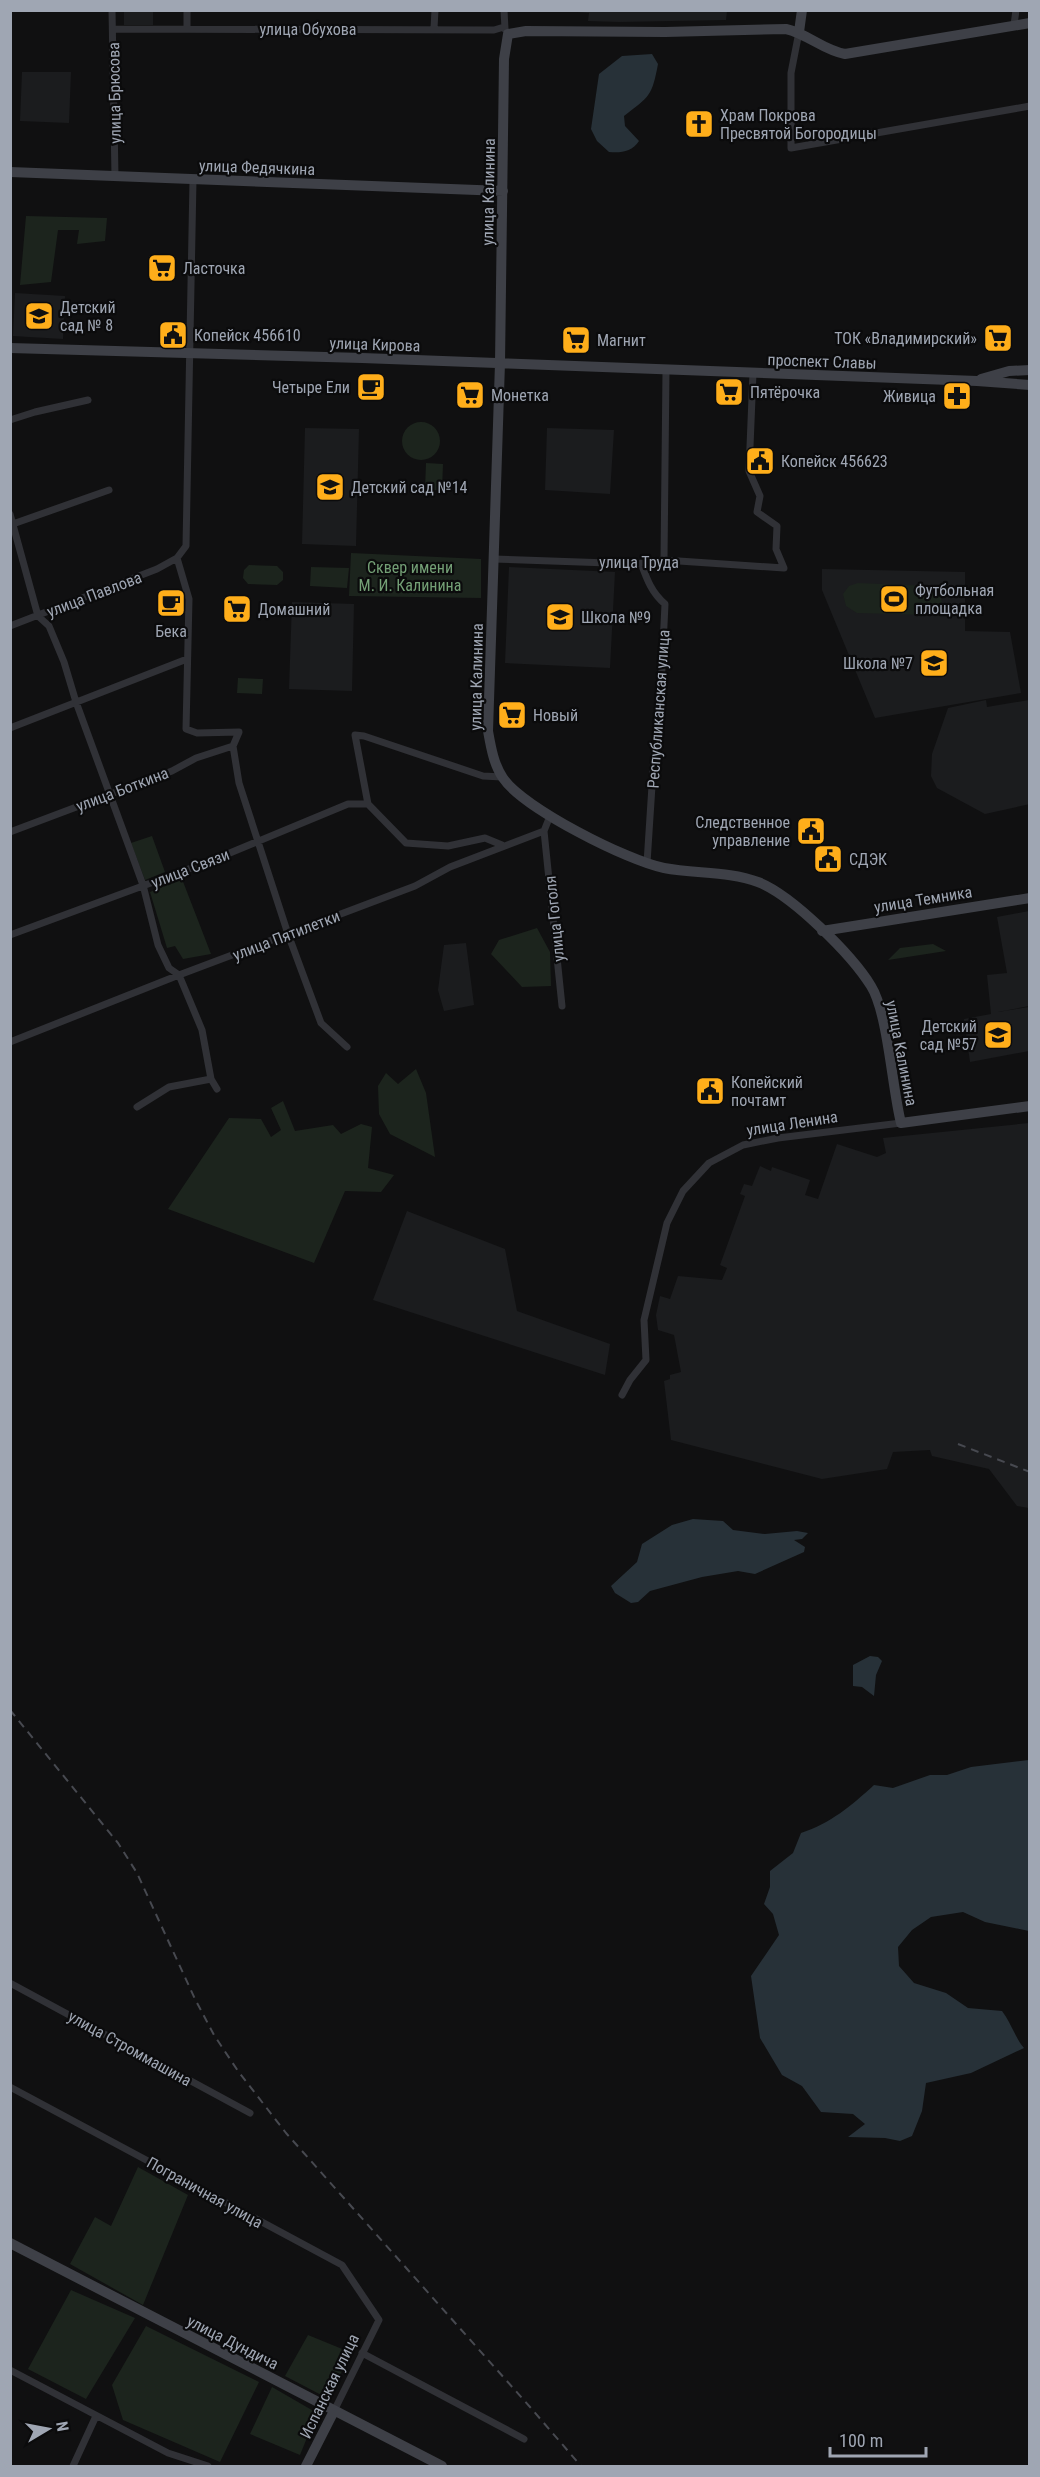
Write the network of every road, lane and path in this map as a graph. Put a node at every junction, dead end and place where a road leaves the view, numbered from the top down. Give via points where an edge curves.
1 (112, 10) edge
2 (187, 10) edge
3 (435, 10) edge
4 (504, 10) edge
5 (802, 10) edge
6 (1016, 10) edge
7 (1029, 23) edge
8 (1014, 26) junction
9 (434, 28) junction
10 (113, 29) junction
11 (187, 29) junction
12 (506, 30) junction
13 (799, 32) junction
14 (1029, 106) edge
15 (10, 172) edge
16 (116, 176) junction
17 (193, 180) junction
18 (504, 191) junction
19 (10, 348) edge
20 (191, 354) junction
21 (500, 363) junction
22 (666, 370) junction
23 (1029, 370) edge
24 (753, 373) junction
25 (977, 381) junction
26 (1029, 385) edge
27 (88, 400) dead end
28 (10, 420) edge
29 (109, 490) dead end
30 (10, 514) edge
31 (12, 524) edge
32 (177, 558) junction
33 (493, 559) junction
34 (664, 560) junction
35 (641, 563) junction
36 (38, 616) junction
37 (10, 626) edge
38 (187, 660) junction
39 (76, 702) junction
40 (10, 728) edge
41 (233, 746) junction
42 (502, 777) junction
43 (111, 793) junction
44 (368, 804) junction
45 (550, 816) junction
46 (544, 831) junction
47 (10, 832) edge
48 (257, 841) junction
49 (502, 845) junction
50 (647, 863) junction
51 (143, 885) junction
52 (1029, 898) edge
53 (822, 931) junction
54 (10, 934) edge
55 (288, 934) junction
56 (179, 975) junction
57 (562, 1006) dead end
58 (10, 1042) edge
59 (347, 1047) dead end
60 (211, 1078) junction
61 (217, 1089) dead end
62 (1029, 1106) edge
63 (137, 1107) dead end
64 (901, 1123) junction
65 (622, 1395) dead end
66 (10, 1983) edge
67 (10, 2088) edge
68 (250, 2113) dead end
69 (10, 2243) edge
70 (379, 2320) joint
71 (362, 2353) junction
72 (10, 2370) edge
73 (334, 2411) junction
74 (96, 2416) junction
75 (524, 2439) dead end
76 (73, 2466) edge
77 (208, 2466) edge
78 (306, 2466) edge
79 (442, 2466) edge

1 - 10 street, улица Брюсова
2 - 11 street
3 - 9 street
4 - 12 street
5 - 13 street
6 - 8 street
7 - 8 street
8 - 13 street via 845,54 831,51
9 - 11 street, улица Обухова
9 - 12 street, улица Обухова
10 - 11 street, улица Обухова
10 - 16 street, улица Брюсова
12 - 13 street
12 - 18 street, улица Калинина
13 - 14 street via 791,73 791,148
15 - 16 street, улица Федячкина
16 - 17 street, улица Федячкина
17 - 18 street, улица Федячкина
17 - 20 street
18 - 21 street, улица Калинина
19 - 20 street, улица Кирова
20 - 21 street, улица Кирова
20 - 32 street via 186,546
21 - 22 street, улица Кирова
21 - 33 street, улица Калинина
22 - 24 street, проспект Славы
22 - 34 street
23 - 25 street, проспект Славы via 1009,371
24 - 25 street, проспект Славы
24 - 34 street, улица Труда via 749,471 760,496 757,512 777,526 776,549 784,568
25 - 26 street, проспект Славы
27 - 28 street
29 - 31 street
30 - 31 street
31 - 36 street
32 - 36 street, улица Павлова
32 - 38 street via 189,599
33 - 35 street, улица Труда
33 - 42 street, улица Калинина via 488,731
34 - 35 street, улица Труда
35 - 50 street, Республиканская улица via 656,597 665,604
36 - 37 street, улица Павлова
36 - 39 street via 49,626
38 - 39 street
38 - 41 street via 186,729 197,733 239,732
39 - 40 street
39 - 43 street
41 - 43 street, улица Боткина
41 - 48 street via 239,783
42 - 44 street via 483,776 355,735
42 - 45 street, улица Калинина via 522,799
43 - 47 street, улица Боткина
43 - 51 street
44 - 48 street, улица Связи via 348,804
44 - 49 street via 406,843 448,846 485,838
45 - 46 street
45 - 50 street, улица Калинина
46 - 49 street, улица Пятилетки
46 - 57 street, улица Гоголя
48 - 51 street, улица Связи
48 - 55 street
49 - 55 street, улица Пятилетки via 415,886
50 - 53 street, улица Калинина via 757,882 783,896
51 - 54 street, улица Связи
51 - 56 street via 158,945 169,968
52 - 53 street, улица Темника
53 - 64 street, улица Калинина via 873,988
55 - 56 street, улица Пятилетки
55 - 59 street via 321,1023
56 - 58 street, улица Пятилетки
56 - 60 street via 202,1030
60 - 61 street
60 - 63 street via 170,1087
62 - 64 street, улица Ленина
64 - 65 street, улица Ленина via 743,1145 709,1163 683,1191 667,1223 644,1320 646,1360
66 - 68 street, улица Строммашина
67 - 70 street, Пограничная улица via 342,2265
69 - 73 street, улица Дундича
70 - 71 street, Испанская улица
71 - 73 street, Испанская улица
71 - 75 street
72 - 74 street
73 - 78 street, Испанская улица
73 - 79 street, улица Дундича
74 - 76 street
74 - 77 street via 168,2453

